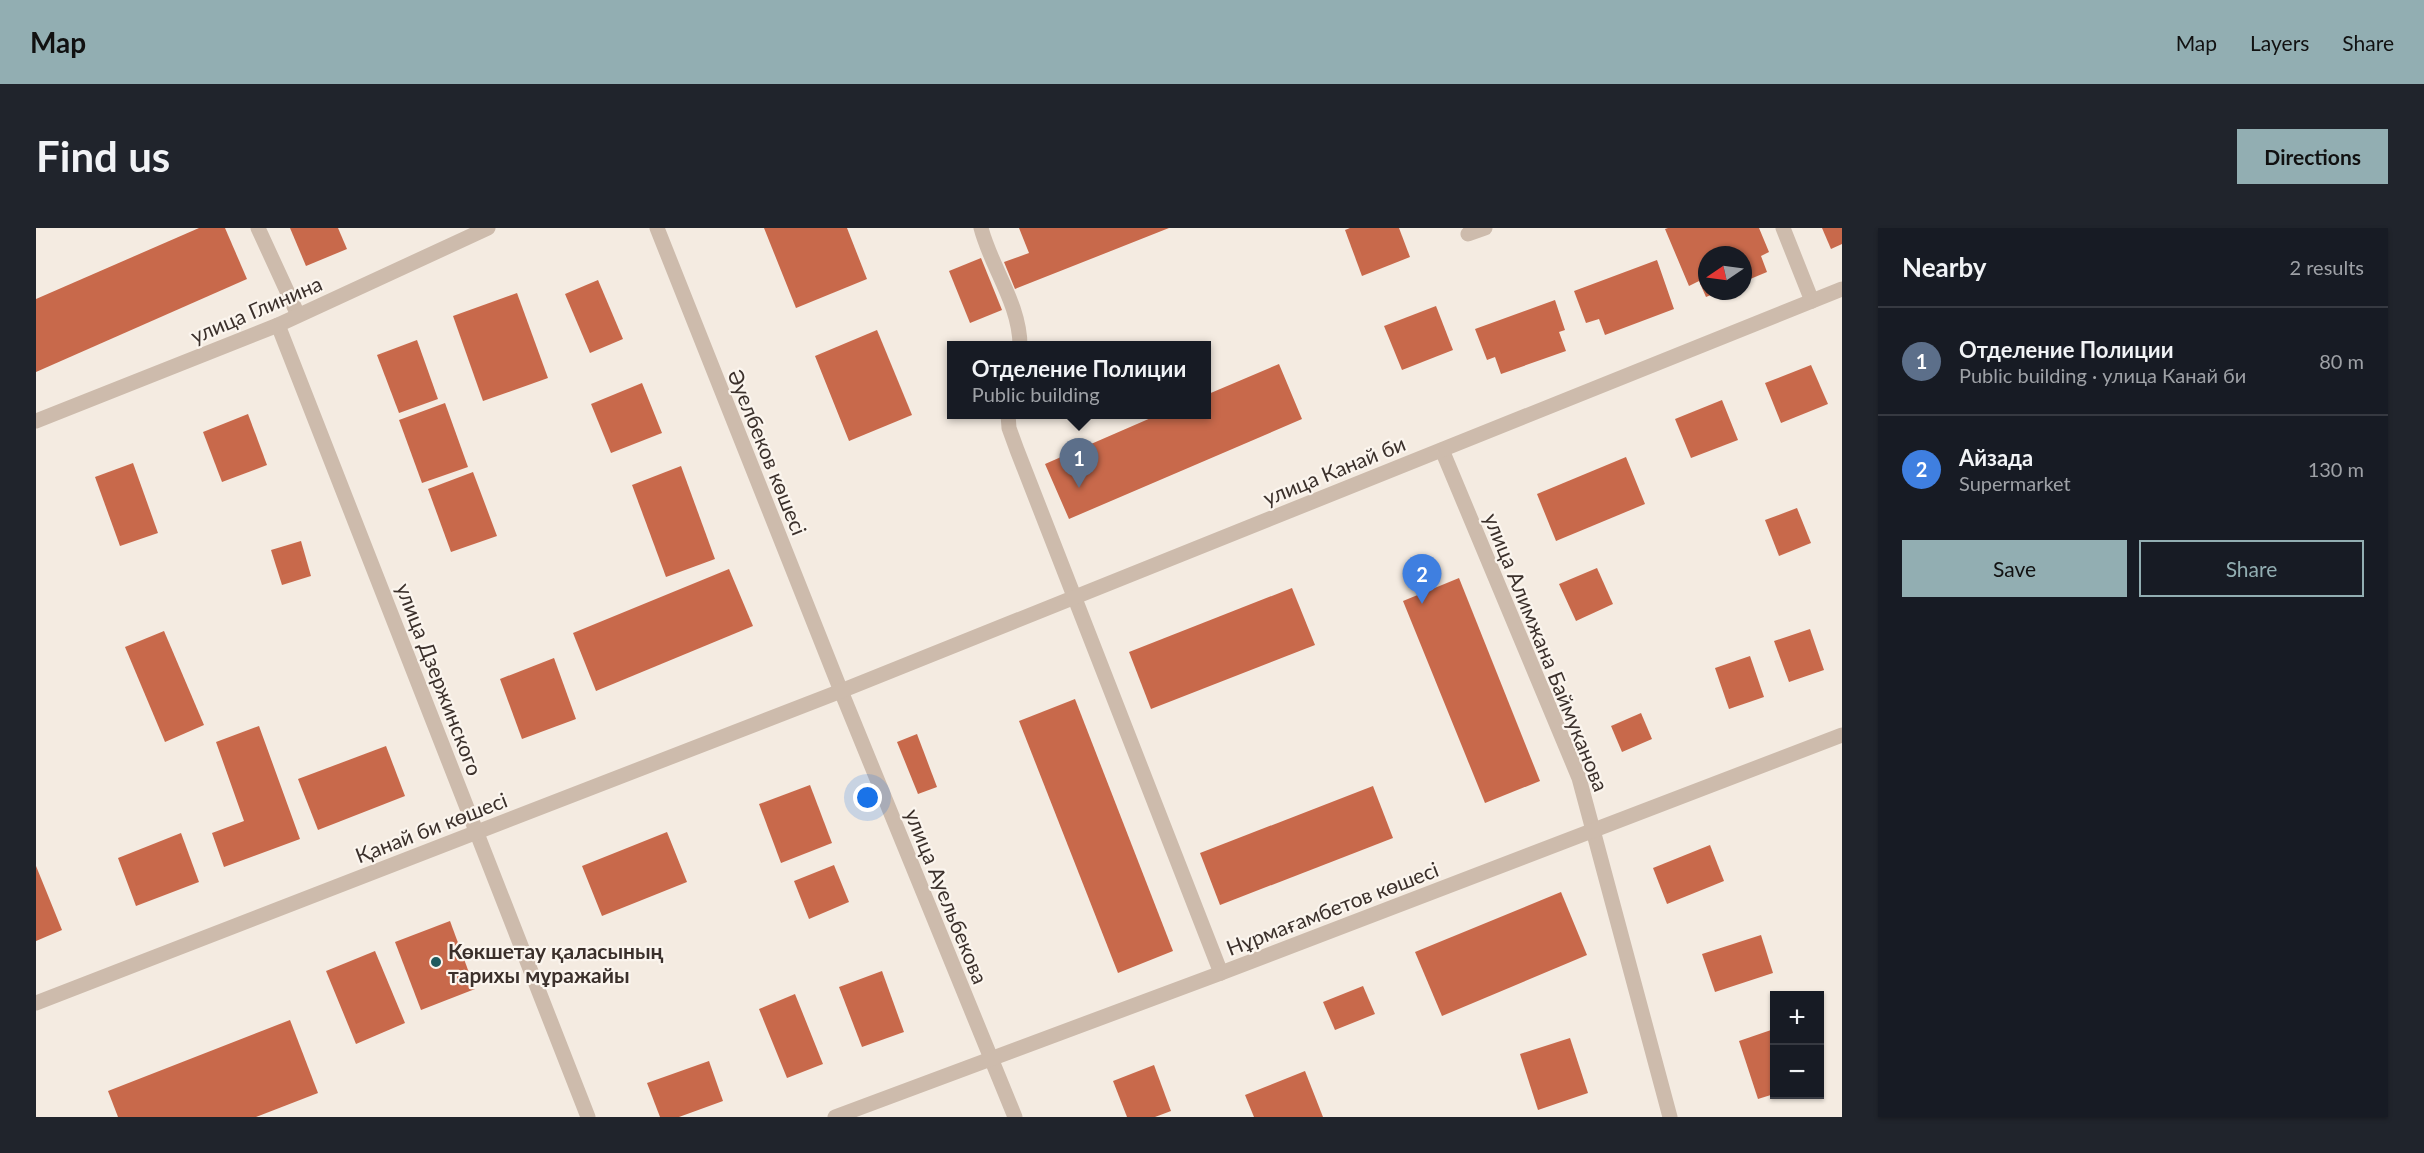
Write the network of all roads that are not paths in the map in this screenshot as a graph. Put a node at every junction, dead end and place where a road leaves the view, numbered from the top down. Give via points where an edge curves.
1 (258, 228) edge
2 (488, 228) edge
3 (657, 228) edge
4 (981, 228) edge
5 (1485, 228) edge
6 (1783, 228) edge
7 (1468, 234) dead end
8 (1842, 289) edge
9 (1812, 301) junction
10 (298, 315) junction
11 (278, 325) junction
12 (1020, 341) edge
13 (1008, 419) edge
14 (36, 421) edge
15 (1442, 450) junction
16 (1074, 597) junction
17 (841, 691) junction
18 (1842, 735) edge
19 (1594, 831) junction
20 (477, 832) junction
21 (1221, 973) junction
22 (36, 1003) edge
23 (991, 1058) junction
24 (588, 1117) edge
25 (835, 1117) edge
26 (1015, 1117) edge
27 (1670, 1117) edge

1 - 10 street
2 - 10 street, улица Глинина
3 - 17 street, Әуелбеков көшесі
4 - 12 street via 1014,312
5 - 7 street
6 - 9 street
8 - 9 street, улица Канай би
9 - 15 street, улица Канай би
10 - 11 street, улица Глинина
11 - 14 street, улица Глинина
11 - 20 street, улица Дзержинского
13 - 16 street
15 - 16 street, улица Канай би
15 - 19 street, улица Алимжана Баймуканова via 1580,778
16 - 17 street, улица Канай би
16 - 21 street
17 - 20 street, Қанай би көшесі
17 - 23 street, улица Ауельбекова
18 - 19 street, Нұрмағамбетов көшесі
19 - 21 street, Нұрмағамбетов көшесі
19 - 27 street, улица Алимжана Баймуканова
20 - 22 street, Қанай би көшесі
20 - 24 street, улица Дзержинского
21 - 23 street, Нұрмағамбетов көшесі
23 - 25 street, Нұрмағамбетов көшесі
23 - 26 street, улица Ауельбекова

